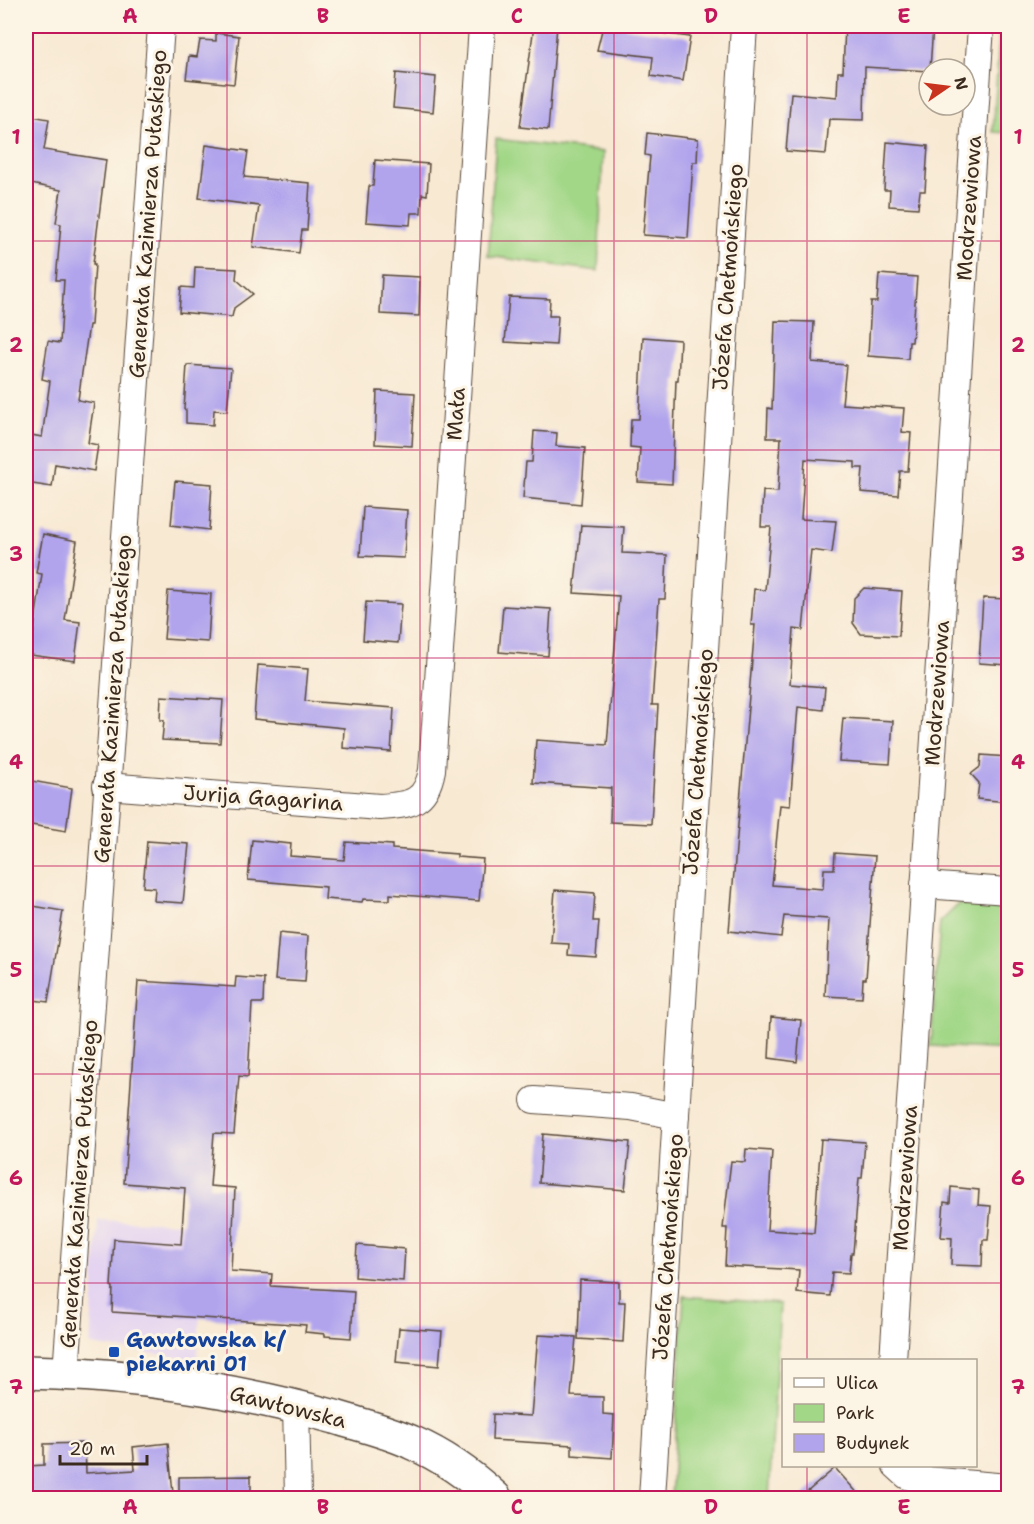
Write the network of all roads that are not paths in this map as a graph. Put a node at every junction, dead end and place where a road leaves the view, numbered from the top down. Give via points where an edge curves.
1 (161, 26) edge
2 (482, 26) edge
3 (744, 26) edge
4 (981, 26) edge
5 (106, 786) junction
6 (418, 799) joint
7 (924, 885) junction
8 (1008, 891) edge
9 (534, 1100) dead end
10 (676, 1116) junction
11 (893, 1359) edge
12 (26, 1372) edge
13 (66, 1373) junction
14 (296, 1406) junction
15 (897, 1467) edge
16 (1008, 1487) edge
17 (298, 1498) edge
18 (495, 1498) edge
19 (652, 1498) edge

1 - 5 street, Generała Kazimierza Pułaskiego
2 - 6 street, Mała via 432,770 429,784
3 - 10 street, Józefa Chełmońskiego
4 - 7 street, Modrzewiowa
5 - 6 street, Jurija Gagarina via 380,807 409,804
5 - 13 street, Generała Kazimierza Pułaskiego
7 - 8 street
7 - 11 street, Modrzewiowa
9 - 10 street via 631,1107
10 - 19 street, Józefa Chełmońskiego
12 - 13 street, Gawłowska
13 - 14 street, Gawłowska via 231,1392
14 - 17 street
14 - 18 street, Gawłowska via 412,1442 458,1468
15 - 16 street via 916,1479

